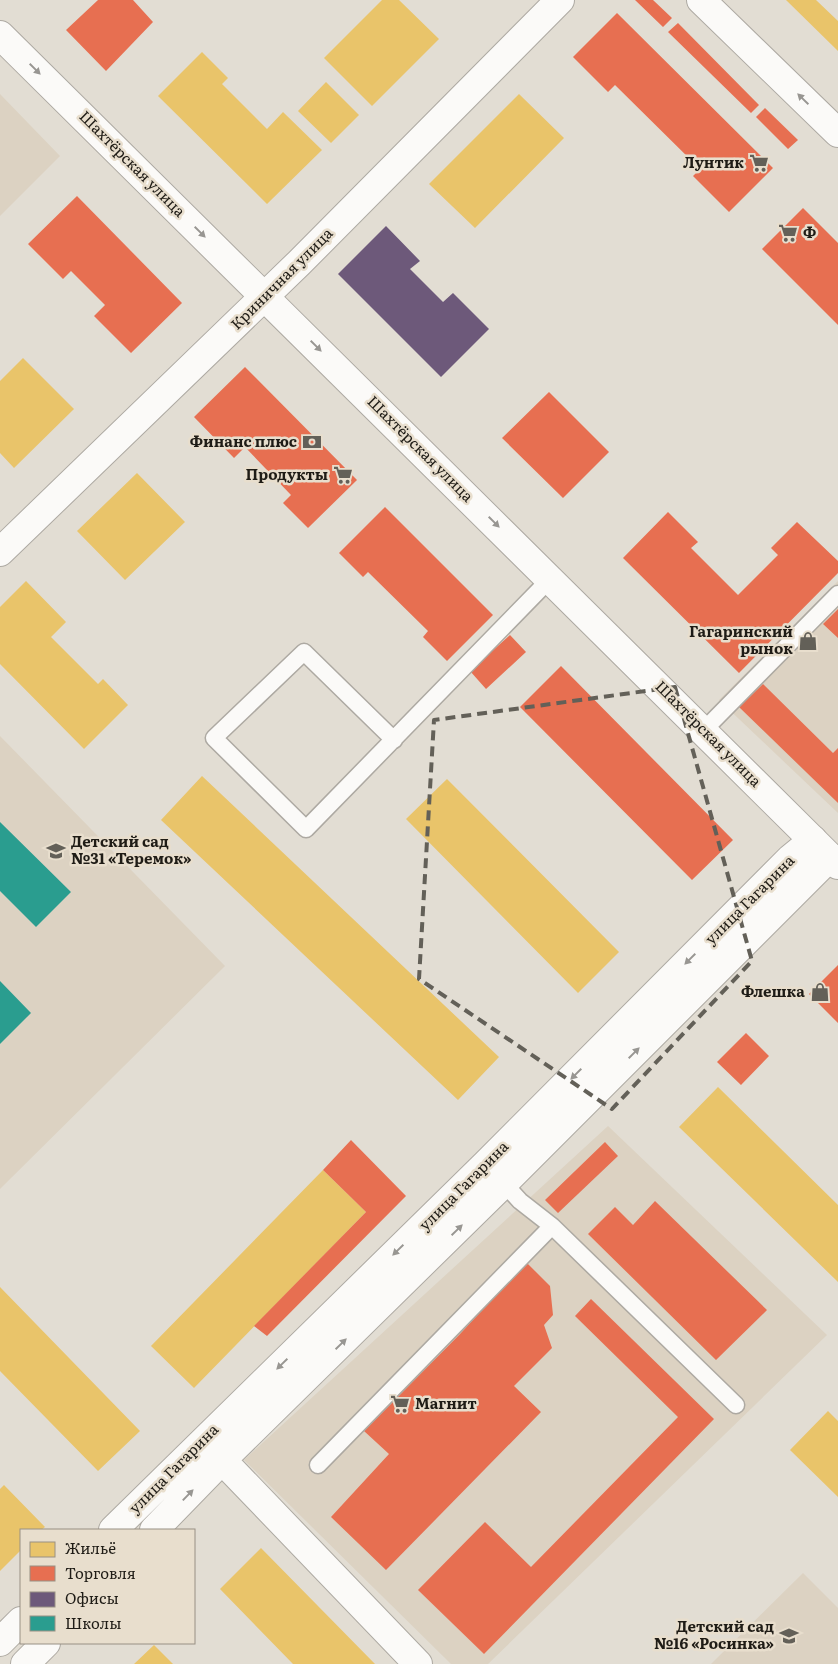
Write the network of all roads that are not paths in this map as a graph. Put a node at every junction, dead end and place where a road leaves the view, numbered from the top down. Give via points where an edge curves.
1 (560, 0) edge
2 (701, 0) edge
3 (0, 35) edge
4 (838, 133) edge
5 (265, 296) junction
6 (0, 552) edge
7 (551, 578) junction
8 (838, 594) edge
9 (704, 730) junction
10 (394, 740) junction
11 (827, 854) edge
12 (495, 1174) junction
13 (552, 1226) junction
14 (736, 1405) dead end
15 (222, 1460) junction
16 (318, 1466) dead end
17 (114, 1529) edge
18 (155, 1529) edge
19 (20, 1622) edge
20 (0, 1642) edge
21 (45, 1644) edge
22 (25, 1664) edge
23 (418, 1664) edge

1 - 5 street, Криничная улица
4 -> 2 street
3 -> 5 street, Шахтёрская улица
5 - 6 street, Криничная улица
5 -> 7 street, Шахтёрская улица
7 - 9 street, Шахтёрская улица
7 - 10 lane
8 - 9 lane
9 - 11 street, Шахтёрская улица
10 - 10 lane via 306,829 214,738 304,652
11 - 12 street, улица Гагарина via 791,858
12 - 13 lane via 520,1201
15 -> 12 street, улица Гагарина
12 -> 17 street, улица Гагарина
13 - 14 lane
13 - 16 lane
18 -> 15 street, улица Гагарина
15 - 23 street
19 - 20 street
21 - 22 street

